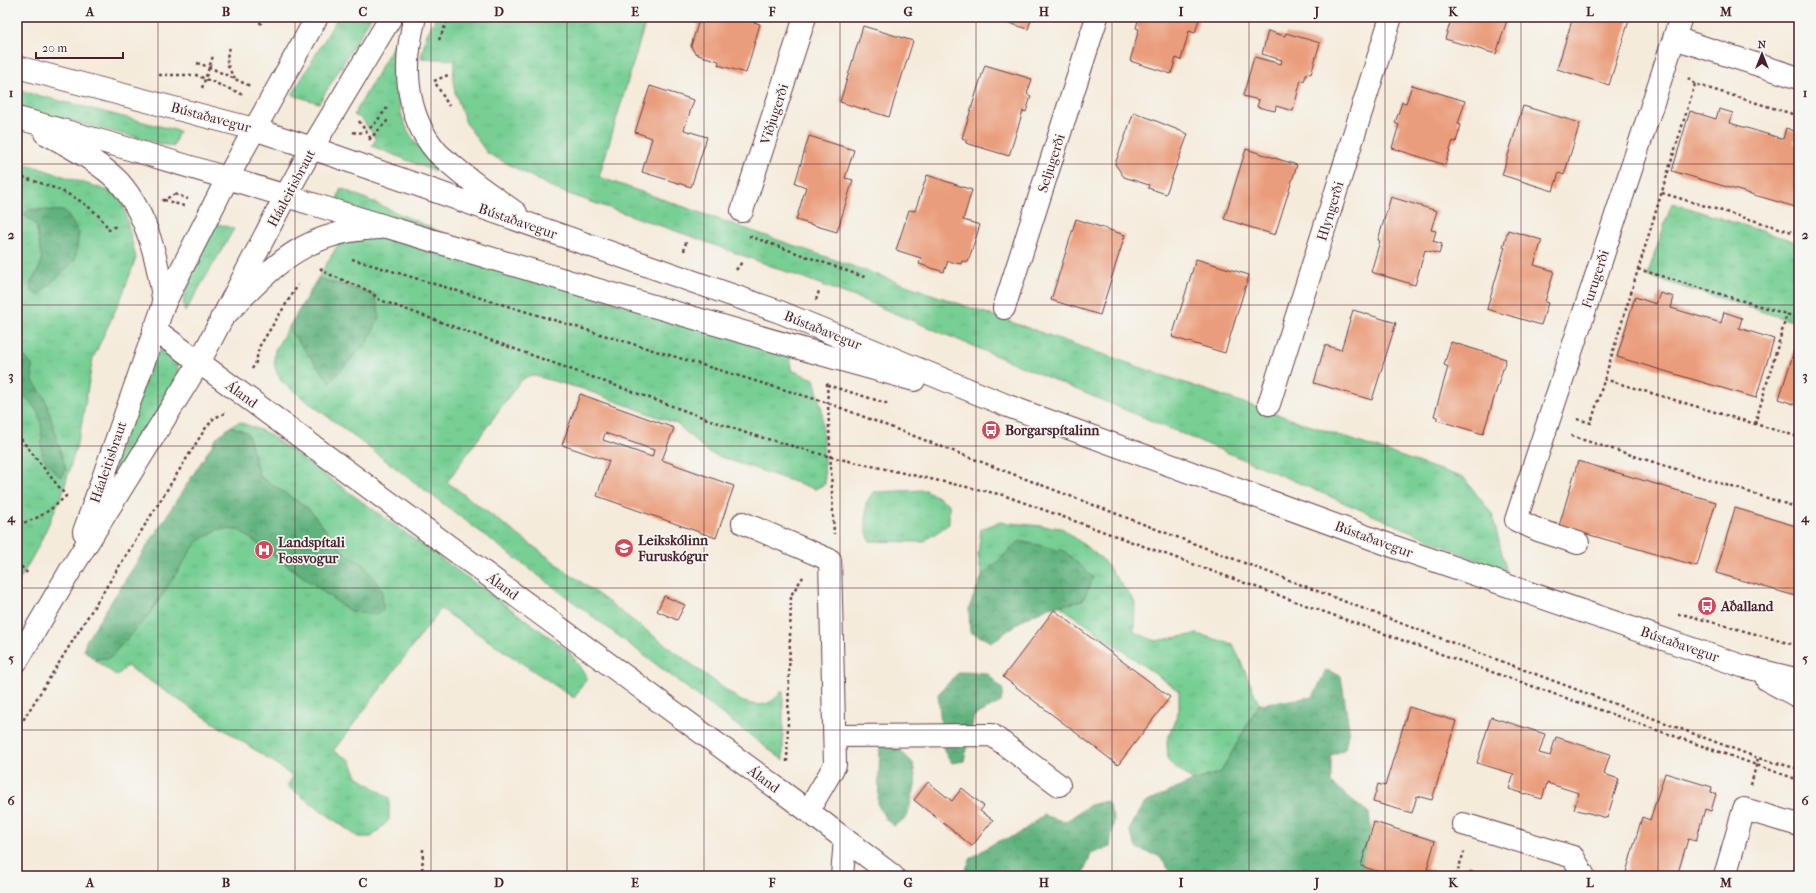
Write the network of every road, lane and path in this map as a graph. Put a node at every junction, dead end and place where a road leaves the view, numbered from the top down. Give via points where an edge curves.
1 (256, 17) edge
2 (316, 17) edge
3 (391, 17) edge
4 (414, 17) edge
5 (449, 17) edge
6 (805, 17) edge
7 (1097, 17) edge
8 (1391, 17) edge
9 (1680, 17) edge
10 (262, 25) dead end
11 (1684, 41) junction
12 (438, 43) dead end
13 (230, 48) dead end
14 (213, 56) dead end
15 (197, 63) dead end
16 (17, 67) edge
17 (209, 67) junction
18 (433, 74) dead end
19 (173, 75) dead end
20 (205, 78) junction
21 (235, 78) junction
22 (1799, 78) edge
23 (1695, 84) junction
24 (255, 88) dead end
25 (251, 97) dead end
26 (389, 105) dead end
27 (449, 106) dead end
28 (1799, 116) edge
29 (391, 118) dead end
30 (17, 119) edge
31 (355, 120) dead end
32 (254, 129) junction
33 (351, 131) dead end
34 (366, 132) junction
35 (312, 148) junction
36 (17, 176) edge
37 (228, 177) junction
38 (1662, 193) junction
39 (175, 194) dead end
40 (286, 196) junction
41 (158, 198) dead end
42 (188, 198) dead end
43 (184, 207) dead end
44 (742, 210) joint
45 (390, 228) junction
46 (536, 228) junction
47 (109, 230) dead end
48 (1799, 234) edge
49 (686, 242) dead end
50 (684, 251) dead end
51 (345, 256) dead end
52 (742, 262) dead end
53 (1638, 269) junction
54 (735, 271) dead end
55 (326, 273) dead end
56 (867, 278) dead end
57 (299, 282) dead end
58 (164, 304) junction
59 (1004, 308) dead end
60 (1788, 314) junction
61 (1799, 318) edge
62 (221, 319) junction
63 (154, 330) junction
64 (199, 363) junction
65 (250, 372) dead end
66 (1604, 379) junction
67 (827, 381) dead end
68 (827, 385) junction
69 (828, 403) junction
70 (889, 404) dead end
71 (1269, 404) dead end
72 (1008, 406) junction
73 (229, 407) dead end
74 (1549, 420) junction
75 (1755, 424) junction
76 (17, 434) edge
77 (1799, 437) edge
78 (831, 457) junction
79 (1799, 508) edge
80 (743, 523) dead end
81 (17, 524) edge
82 (1578, 543) dead end
83 (17, 562) edge
84 (70, 571) junction
85 (29, 575) dead end
86 (17, 662) edge
87 (1742, 666) junction
88 (1799, 680) edge
89 (1799, 698) edge
90 (17, 730) edge
91 (834, 736) junction
92 (1758, 758) junction
93 (1756, 765) junction
94 (1799, 769) edge
95 (1753, 778) dead end
96 (1799, 780) edge
97 (1059, 785) dead end
98 (808, 811) junction
99 (1463, 824) dead end
100 (1799, 825) edge
101 (845, 839) junction
102 (423, 849) dead end
103 (422, 876) edge
104 (842, 876) edge
105 (893, 876) edge
106 (1584, 876) edge
107 (1725, 876) edge

1 - 10 path
2 - 32 main road, Háaleitisbraut
3 - 35 main road, Háaleitisbraut
4 - 46 main road via 408,83 415,117 423,133 436,152
5 - 12 path
6 - 44 main road, Viðjugerði
7 - 59 main road, Seljugerði
8 - 71 main road, Hlyngerði
9 - 11 main road, Furugerði
11 - 22 main road
11 - 23 path via 1685,76
11 - 74 main road, Furugerði
13 - 21 path via 227,62
14 - 17 path
15 - 17 path
16 - 32 main road, Bústaðavegur
17 - 20 path
17 - 21 path
18 - 27 path
19 - 20 path via 191,74
20 - 25 path
21 - 24 path
23 - 28 path
23 - 38 path
26 - 34 path
29 - 34 path via 371,139
30 - 37 main road, Bústaðavegur
30 - 58 main road via 87,158 118,182 139,213 152,246
31 - 34 path via 359,121
32 - 35 main road, Bústaðavegur
32 - 37 main road, Háaleitisbraut
33 - 34 path via 359,134
35 - 40 main road, Háaleitisbraut
35 - 46 main road, Bústaðavegur
36 - 47 path via 43,183 75,199 103,220
37 - 40 main road, Bústaðavegur
37 - 58 main road, Háaleitisbraut
38 - 48 path
38 - 53 path
39 - 42 path
40 - 45 main road, Bústaðavegur
40 - 62 main road, Háaleitisbraut
41 - 43 path
44 - 56 path via 735,231
45 - 62 main road via 358,229 333,234 298,249 267,272
45 - 72 main road, Bústaðavegur via 771,341
46 - 72 main road, Bústaðavegur via 780,312
49 - 50 path
51 - 69 path
52 - 54 path
53 - 60 path
53 - 66 path
55 - 78 path via 369,291 380,300 746,433
57 - 65 path via 259,347 256,362
58 - 63 main road, Háaleitisbraut
60 - 61 path
60 - 75 path
62 - 64 main road, Háaleitisbraut
63 - 64 main road
63 - 84 main road, Háaleitisbraut
64 - 84 main road, Háaleitisbraut
64 - 98 main road, Áland
66 - 74 path via 1591,423
66 - 75 path
67 - 68 path
68 - 69 path
68 - 70 path
69 - 78 path
69 - 92 path
72 - 87 main road, Bústaðavegur via 1395,547
73 - 90 path via 214,418 206,429
74 - 79 path
74 - 82 main road, Furugerði via 1516,520
75 - 77 path
76 - 81 path via 66,496 49,511 26,523
78 - 93 path via 1003,495
80 - 91 main road via 830,560
83 - 85 path
84 - 86 main road, Háaleitisbraut
87 - 88 main road, Bústaðavegur
87 - 89 main road, Bústaðavegur
91 - 97 main road via 992,735
91 - 98 main road via 835,765
92 - 93 path
92 - 94 path
93 - 95 path
93 - 96 path
98 - 101 main road, Áland
99 - 106 main road via 1573,857
100 - 107 main road via 1744,809
101 - 104 main road
101 - 105 main road, Áland
102 - 103 path

